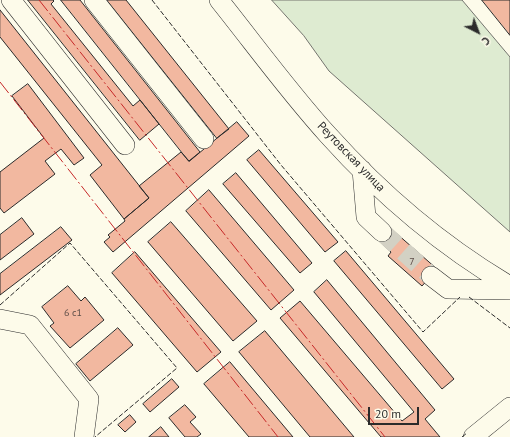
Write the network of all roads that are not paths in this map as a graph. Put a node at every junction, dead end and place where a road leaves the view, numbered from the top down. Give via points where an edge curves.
1 (11, 0) edge
2 (94, 0) edge
3 (219, 0) edge
4 (204, 139) dead end
5 (125, 144) dead end
6 (362, 170) junction
7 (382, 232) tunnel mouth
8 (431, 276) tunnel mouth
9 (510, 286) edge
10 (510, 290) edge
11 (0, 319) edge
12 (510, 407) edge
13 (84, 437) edge
14 (473, 437) edge

1 - 5 street
2 - 4 street
3 - 6 street, Реутовская улица via 311,116
6 - 7 street via 366,217
6 - 9 street, Реутовская улица via 432,233
8 - 10 street via 448,289
11 - 13 street via 30,325 89,399
12 - 14 street

